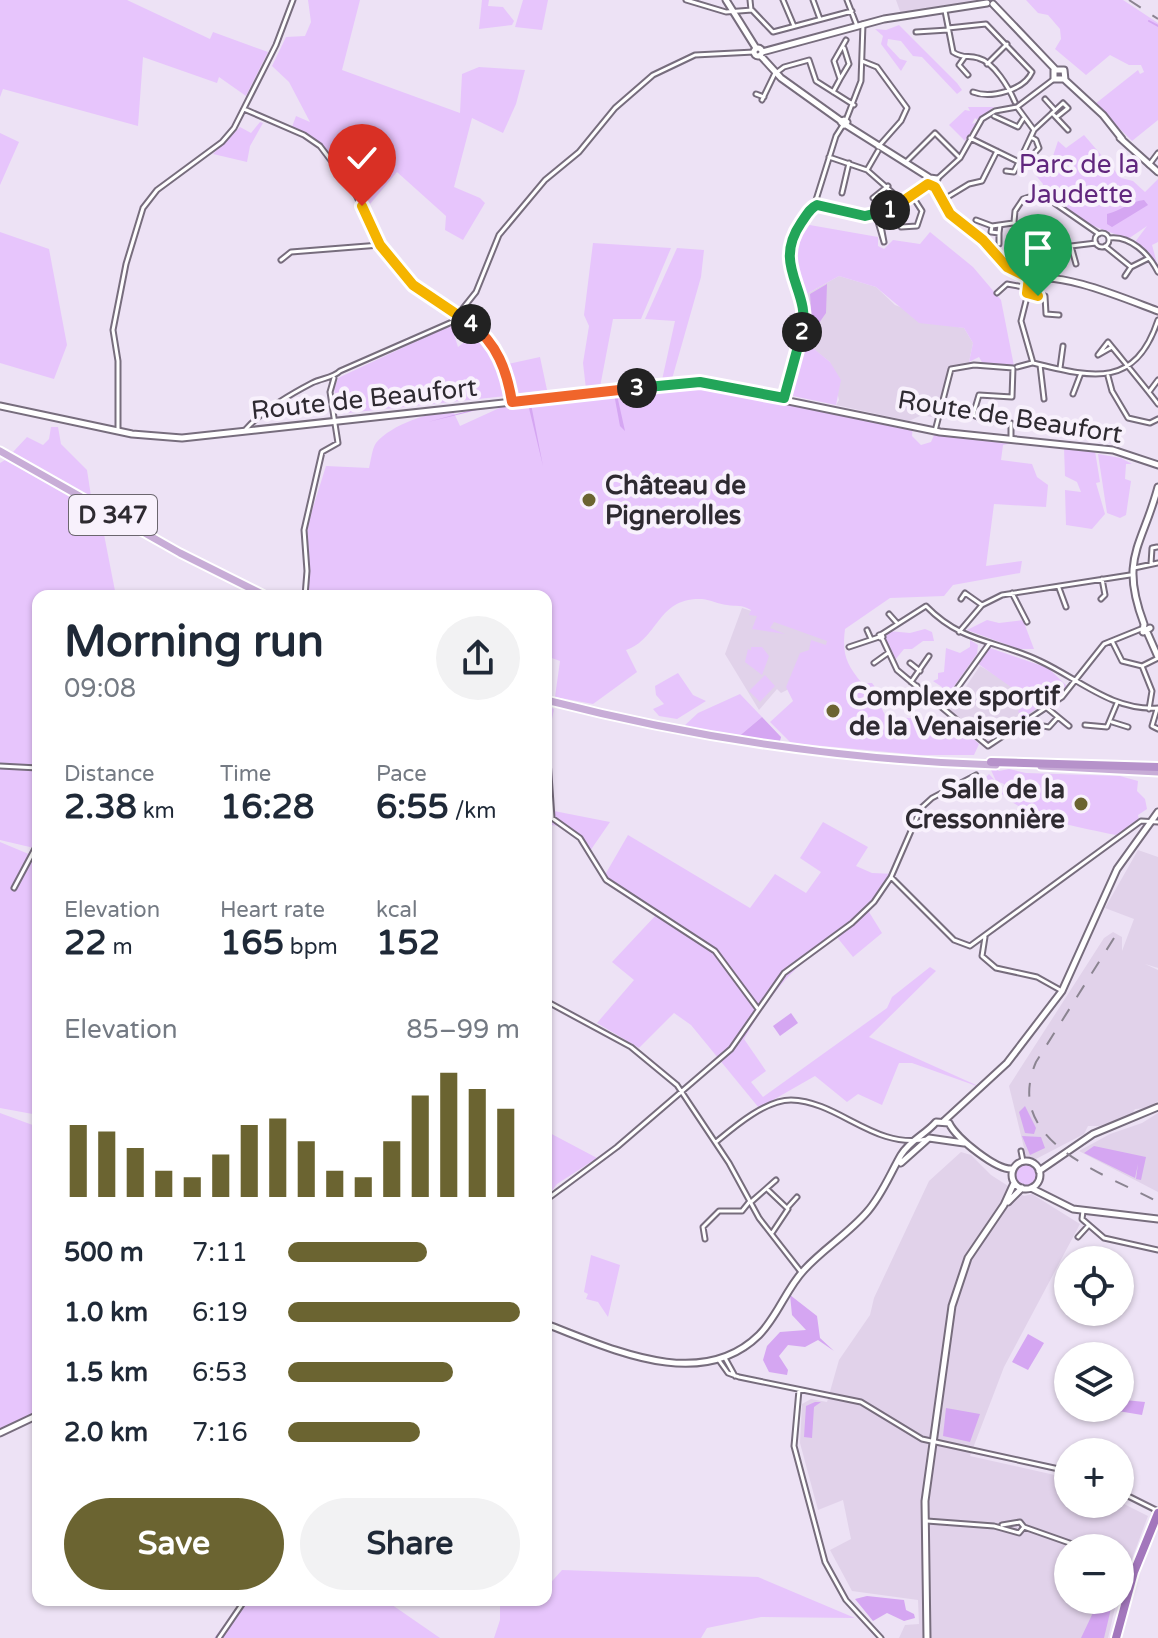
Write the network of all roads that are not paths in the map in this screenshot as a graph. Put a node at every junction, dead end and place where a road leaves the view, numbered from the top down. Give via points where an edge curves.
1 (293, 0) edge
2 (686, 0) edge
3 (726, 0) edge
4 (750, 0) edge
5 (783, 0) edge
6 (813, 0) edge
7 (847, 0) edge
8 (990, 2) edge
9 (751, 10) junction
10 (945, 10) junction
11 (852, 11) junction
12 (732, 12) junction
13 (820, 19) junction
14 (860, 25) junction
15 (794, 26) junction
16 (948, 29) junction
17 (916, 32) dead end
18 (846, 40) dead end
19 (1007, 44) junction
20 (844, 45) junction
21 (758, 52) junction
22 (964, 58) junction
23 (849, 64) junction
24 (862, 64) junction
25 (987, 64) junction
26 (1055, 69) junction
27 (775, 73) junction
28 (968, 75) dead end
29 (840, 79) junction
30 (1054, 79) junction
31 (1064, 79) junction
32 (1010, 90) junction
33 (973, 92) dead end
34 (832, 93) junction
35 (756, 94) dead end
36 (1045, 99) dead end
37 (854, 105) junction
38 (1016, 105) junction
39 (244, 109) junction
40 (1054, 112) junction
41 (994, 116) dead end
42 (1057, 118) junction
43 (1023, 119) junction
44 (844, 123) junction
45 (1034, 130) junction
46 (1068, 130) dead end
47 (1031, 137) junction
48 (970, 138) junction
49 (878, 149) junction
50 (997, 151) junction
51 (1158, 153) edge
52 (1022, 154) junction
53 (829, 157) junction
54 (960, 158) junction
55 (1019, 162) junction
56 (849, 163) junction
57 (906, 163) junction
58 (1149, 165) junction
59 (867, 170) junction
60 (1006, 171) dead end
61 (1158, 172) edge
62 (937, 179) junction
63 (929, 181) junction
64 (888, 186) junction
65 (935, 187) junction
66 (842, 193) dead end
67 (911, 194) junction
68 (873, 198) dead end
69 (901, 200) junction
70 (941, 201) junction
71 (816, 205) junction
72 (890, 210) junction
73 (878, 215) junction
74 (976, 220) dead end
75 (1014, 222) junction
76 (1000, 225) junction
77 (992, 226) junction
78 (999, 233) junction
79 (1099, 234) junction
80 (1109, 238) junction
81 (1096, 243) junction
82 (999, 244) dead end
83 (380, 245) junction
84 (1071, 246) junction
85 (1105, 246) junction
86 (1149, 258) junction
87 (281, 260) dead end
88 (1034, 260) junction
89 (1076, 264) dead end
90 (1131, 267) junction
91 (1158, 272) edge
92 (1125, 276) dead end
93 (1031, 282) junction
94 (997, 293) dead end
95 (1158, 311) edge
96 (460, 314) junction
97 (1059, 315) dead end
98 (1158, 320) edge
99 (1063, 346) dead end
100 (1112, 347) dead end
101 (1033, 363) junction
102 (1040, 365) junction
103 (1128, 366) junction
104 (1015, 367) junction
105 (1060, 368) junction
106 (1081, 373) junction
107 (1108, 376) junction
108 (334, 377) junction
109 (1158, 380) edge
110 (1149, 392) junction
111 (1073, 394) dead end
112 (784, 398) junction
113 (1044, 399) dead end
114 (512, 402) junction
115 (1158, 404) edge
116 (0, 406) edge
117 (1158, 419) edge
118 (335, 422) junction
119 (118, 431) junction
120 (935, 431) junction
121 (245, 432) junction
122 (1011, 439) junction
123 (1, 454) edge
124 (1158, 465) edge
125 (1158, 487) edge
126 (1157, 547) edge
127 (1158, 563) edge
128 (1151, 564) junction
129 (1133, 568) junction
130 (1130, 575) junction
131 (1102, 579) junction
132 (1059, 588) junction
133 (254, 590) edge
134 (305, 590) edge
135 (1019, 592) junction
136 (1012, 593) junction
137 (961, 599) dead end
138 (1101, 599) dead end
139 (1017, 601) junction
140 (982, 605) junction
141 (1066, 607) dead end
142 (889, 614) dead end
143 (1027, 622) dead end
144 (897, 623) junction
145 (1147, 628) edge
146 (867, 630) dead end
147 (959, 632) junction
148 (881, 636) junction
149 (871, 639) junction
150 (1111, 640) junction
151 (983, 641) junction
152 (989, 644) junction
153 (849, 647) dead end
154 (983, 649) junction
155 (888, 653) junction
156 (929, 656) dead end
157 (1158, 658) edge
158 (874, 663) dead end
159 (910, 663) dead end
160 (1142, 666) junction
161 (920, 671) junction
162 (1076, 680) junction
163 (911, 682) junction
164 (917, 686) junction
165 (896, 697) dead end
166 (552, 701) edge
167 (1117, 703) junction
168 (943, 708) junction
169 (1047, 708) junction
170 (1158, 708) edge
171 (1149, 709) junction
172 (1058, 717) junction
173 (1112, 722) junction
174 (1085, 725) dead end
175 (1043, 726) dead end
176 (1069, 726) dead end
177 (1128, 727) dead end
178 (1158, 729) edge
179 (950, 762) junction
180 (991, 762) joint
181 (0, 766) edge
182 (1043, 766) joint
183 (32, 768) edge
184 (1158, 768) edge
185 (976, 775) dead end
186 (1158, 812) edge
187 (552, 816) edge
188 (1150, 822) junction
189 (1158, 822) edge
190 (32, 854) edge
191 (891, 877) junction
192 (14, 888) dead end
193 (985, 936) junction
194 (1062, 991) junction
195 (552, 1004) edge
196 (758, 1009) junction
197 (681, 1091) junction
198 (959, 1105) junction
199 (1158, 1107) edge
200 (944, 1121) junction
201 (951, 1127) junction
202 (932, 1128) junction
203 (932, 1138) junction
204 (946, 1140) junction
205 (716, 1142) junction
206 (912, 1142) junction
207 (966, 1143) junction
208 (1021, 1151) dead end
209 (983, 1154) junction
210 (1054, 1158) junction
211 (1023, 1161) junction
212 (1034, 1164) junction
213 (1013, 1169) junction
214 (895, 1170) junction
215 (1039, 1171) junction
216 (776, 1180) dead end
217 (1013, 1180) junction
218 (1039, 1180) junction
219 (1022, 1188) junction
220 (1031, 1188) junction
221 (767, 1189) junction
222 (552, 1196) edge
223 (797, 1197) dead end
224 (751, 1201) junction
225 (1004, 1205) junction
226 (788, 1207) junction
227 (1083, 1211) junction
228 (1091, 1212) junction
229 (1158, 1219) edge
230 (1088, 1226) junction
231 (771, 1233) junction
232 (1078, 1237) dead end
233 (705, 1239) dead end
234 (1158, 1250) edge
235 (801, 1272) junction
236 (552, 1326) edge
237 (721, 1358) junction
238 (799, 1390) junction
239 (32, 1418) edge
240 (0, 1433) edge
241 (933, 1441) junction
242 (1054, 1468) edge
243 (1134, 1499) edge
244 (1156, 1510) edge
245 (924, 1520) junction
246 (1158, 1524) edge
247 (1013, 1527) junction
248 (1024, 1527) junction
249 (1054, 1538) edge
250 (241, 1606) edge
251 (219, 1638) edge
252 (881, 1638) edge
253 (927, 1638) edge
254 (1118, 1638) edge

1 - 39 street
2 - 12 street
3 - 12 street
4 - 9 street
5 - 15 street
6 - 13 street
7 - 11 street
8 - 10 street
8 - 26 street
9 - 12 street
9 - 15 street via 768,30
10 - 14 street
10 - 16 street
11 - 13 street
11 - 14 street
12 - 21 street
13 - 15 street
14 - 21 street
14 - 24 street
16 - 17 street
16 - 19 street via 986,23
16 - 22 street via 951,48
18 - 20 street
19 - 25 street
19 - 32 street via 1032,72
20 - 23 street
20 - 29 street via 834,61
21 - 27 street
21 - 96 street via 710,52 677,60 622,101 499,235 476,292
22 - 25 street
22 - 28 street via 959,65
23 - 24 street
23 - 29 street
24 - 37 street
24 - 49 street via 877,67 907,108
25 - 32 street
26 - 30 street
26 - 31 street via 1064,71
27 - 34 street via 809,60 815,80
27 - 35 street via 763,99
27 - 44 street
29 - 34 street
30 - 31 street
30 - 38 street
31 - 58 street
32 - 33 street
32 - 38 street
34 - 37 street
36 - 40 street
37 - 44 street
38 - 43 street
38 - 48 street via 986,116
39 - 83 street via 314,141 346,179
39 - 119 street via 226,138 151,196 134,238 113,330
40 - 42 street
40 - 42 street via 1063,103 1068,108
40 - 45 street
41 - 43 street via 1018,127
42 - 46 street
43 - 45 street
44 - 49 street
44 - 53 street
45 - 47 street
47 - 52 street
47 - 52 street via 1039,148 1031,157
48 - 50 street
48 - 54 street
49 - 57 street
49 - 59 street
50 - 55 street
50 - 70 street via 982,181
51 - 58 street
52 - 55 street
53 - 56 street
53 - 71 street
54 - 57 street via 935,133
54 - 62 street
55 - 60 street via 1014,172
56 - 59 street
56 - 66 street
57 - 63 street
58 - 61 street
59 - 64 street
62 - 63 street
62 - 65 street
63 - 65 street
63 - 67 street
64 - 68 street
64 - 69 street
65 - 70 street
67 - 69 street
67 - 72 street via 922,211 917,226 901,227
69 - 72 street
70 - 93 street via 1007,267
71 - 73 street
71 - 112 street via 795,232 789,252 805,318
72 - 73 street
73 - 73 street via 884,242
74 - 77 street
75 - 76 street
75 - 79 street via 1022,201 1039,195
75 - 88 street
76 - 77 street
76 - 78 street
77 - 78 street via 991,232
78 - 82 street
79 - 80 street
79 - 81 street
80 - 85 street
80 - 86 street via 1131,242
81 - 84 street
81 - 85 street
83 - 87 street via 291,252
83 - 96 street via 419,291
84 - 88 street
84 - 89 street
85 - 90 street
86 - 90 street
86 - 91 street
88 - 93 street
90 - 92 street
93 - 94 street via 1007,284
93 - 95 street via 1068,280
93 - 97 street via 1045,296 1046,314
93 - 101 street via 1021,327
96 - 108 street via 441,329
96 - 114 street via 490,340
98 - 103 street via 1145,349
99 - 105 street
100 - 103 street
101 - 102 street
101 - 104 street
102 - 105 street
102 - 113 street
103 - 107 street
103 - 110 street
104 - 120 street via 951,369
104 - 122 street via 1012,397 978,395 973,415 1011,423
105 - 106 street
106 - 107 street
106 - 111 street
107 - 117 street via 1128,418 1150,423
108 - 118 street via 330,392
108 - 121 street via 298,391
109 - 110 street
110 - 115 street
112 - 114 street, Route de Beaufort via 695,382
112 - 120 street, Route de Beaufort
114 - 118 street, Route de Beaufort
116 - 119 street, Route de Beaufort
118 - 121 street, Route de Beaufort
118 - 134 street via 338,443 322,452 304,530
119 - 121 street, Route de Beaufort via 182,438
120 - 122 street, Route de Beaufort
122 - 124 street, Route de Beaufort via 1121,452
123 - 133 main road, D 347
125 - 129 street
126 - 128 street via 1152,548
127 - 128 street
128 - 129 street
129 - 130 street
130 - 131 street
130 - 145 street
131 - 132 street
131 - 138 street
132 - 135 street
132 - 141 street
135 - 136 street
135 - 139 street
136 - 139 street
136 - 140 street
137 - 140 street via 965,593
139 - 143 street
140 - 147 street
142 - 144 street
144 - 147 street via 926,606
144 - 148 street
145 - 150 street
145 - 157 street
146 - 149 street
147 - 151 street
148 - 149 street
148 - 155 street
149 - 153 street
150 - 160 street via 1122,661
150 - 162 street
151 - 152 street
151 - 154 street
152 - 154 street
152 - 162 street via 1039,660
154 - 168 street
155 - 158 street
155 - 163 street
156 - 161 street
157 - 160 street
159 - 161 street
160 - 171 street via 1152,691
161 - 163 street
162 - 167 street
162 - 169 street
163 - 164 street
164 - 165 street via 904,702
164 - 168 street
166 - 179 main road via 749,744
167 - 171 street
167 - 173 street
168 - 169 street via 986,745 1007,737
169 - 172 street
170 - 171 street
170 - 178 street via 1152,726
172 - 175 street
172 - 176 street
173 - 174 street via 1104,728
173 - 177 street
179 - 180 main road
179 - 182 main road
180 - 184 highway
181 - 183 street
182 - 184 highway
185 - 191 street via 921,808
186 - 188 street
187 - 196 street via 580,838 606,880 715,951
188 - 189 street
188 - 193 street via 1141,821 1117,837
188 - 194 street via 1113,877
190 - 192 street
191 - 193 street via 958,943 970,946
191 - 196 street via 860,916 792,966
193 - 194 street via 982,956 996,968 1037,977
194 - 198 street via 1007,1063
195 - 197 street via 638,1051
196 - 197 street via 740,1040
197 - 205 street
197 - 222 street
198 - 200 street
198 - 201 street
199 - 210 street via 1093,1134
200 - 201 street
200 - 202 street
201 - 204 street
201 - 207 street
202 - 203 street
202 - 206 street
203 - 204 street
203 - 206 street
203 - 214 street
204 - 207 street
205 - 206 street via 734,1126 790,1100 883,1137
205 - 224 street
206 - 214 street
207 - 209 street
208 - 211 street
209 - 213 street via 1004,1170
209 - 217 street
210 - 212 street
210 - 215 street
211 - 212 street
211 - 213 street
212 - 215 street
213 - 217 street
214 - 235 street via 866,1214
215 - 218 street
216 - 221 street
217 - 219 street
217 - 225 street
218 - 220 street
218 - 228 street via 1050,1196
219 - 220 street
219 - 225 street
220 - 227 street
221 - 224 street
221 - 226 street
223 - 226 street
224 - 231 street
224 - 233 street via 742,1211 719,1211 703,1227
225 - 241 street via 968,1258 954,1296
226 - 231 street via 787,1216
227 - 228 street
227 - 230 street
228 - 229 street
230 - 232 street
230 - 234 street via 1104,1238
231 - 235 street
235 - 237 street via 761,1333
236 - 237 street via 662,1361 696,1364
237 - 238 street via 735,1376
238 - 241 street via 861,1402 917,1437
238 - 252 street via 794,1446 825,1562 846,1600
239 - 240 street
241 - 242 street
241 - 245 street
243 - 244 street
244 - 254 highway
245 - 247 street
245 - 253 street
246 - 254 highway
247 - 248 street via 1020,1522
247 - 248 street via 1019,1533
248 - 249 street
250 - 251 street

